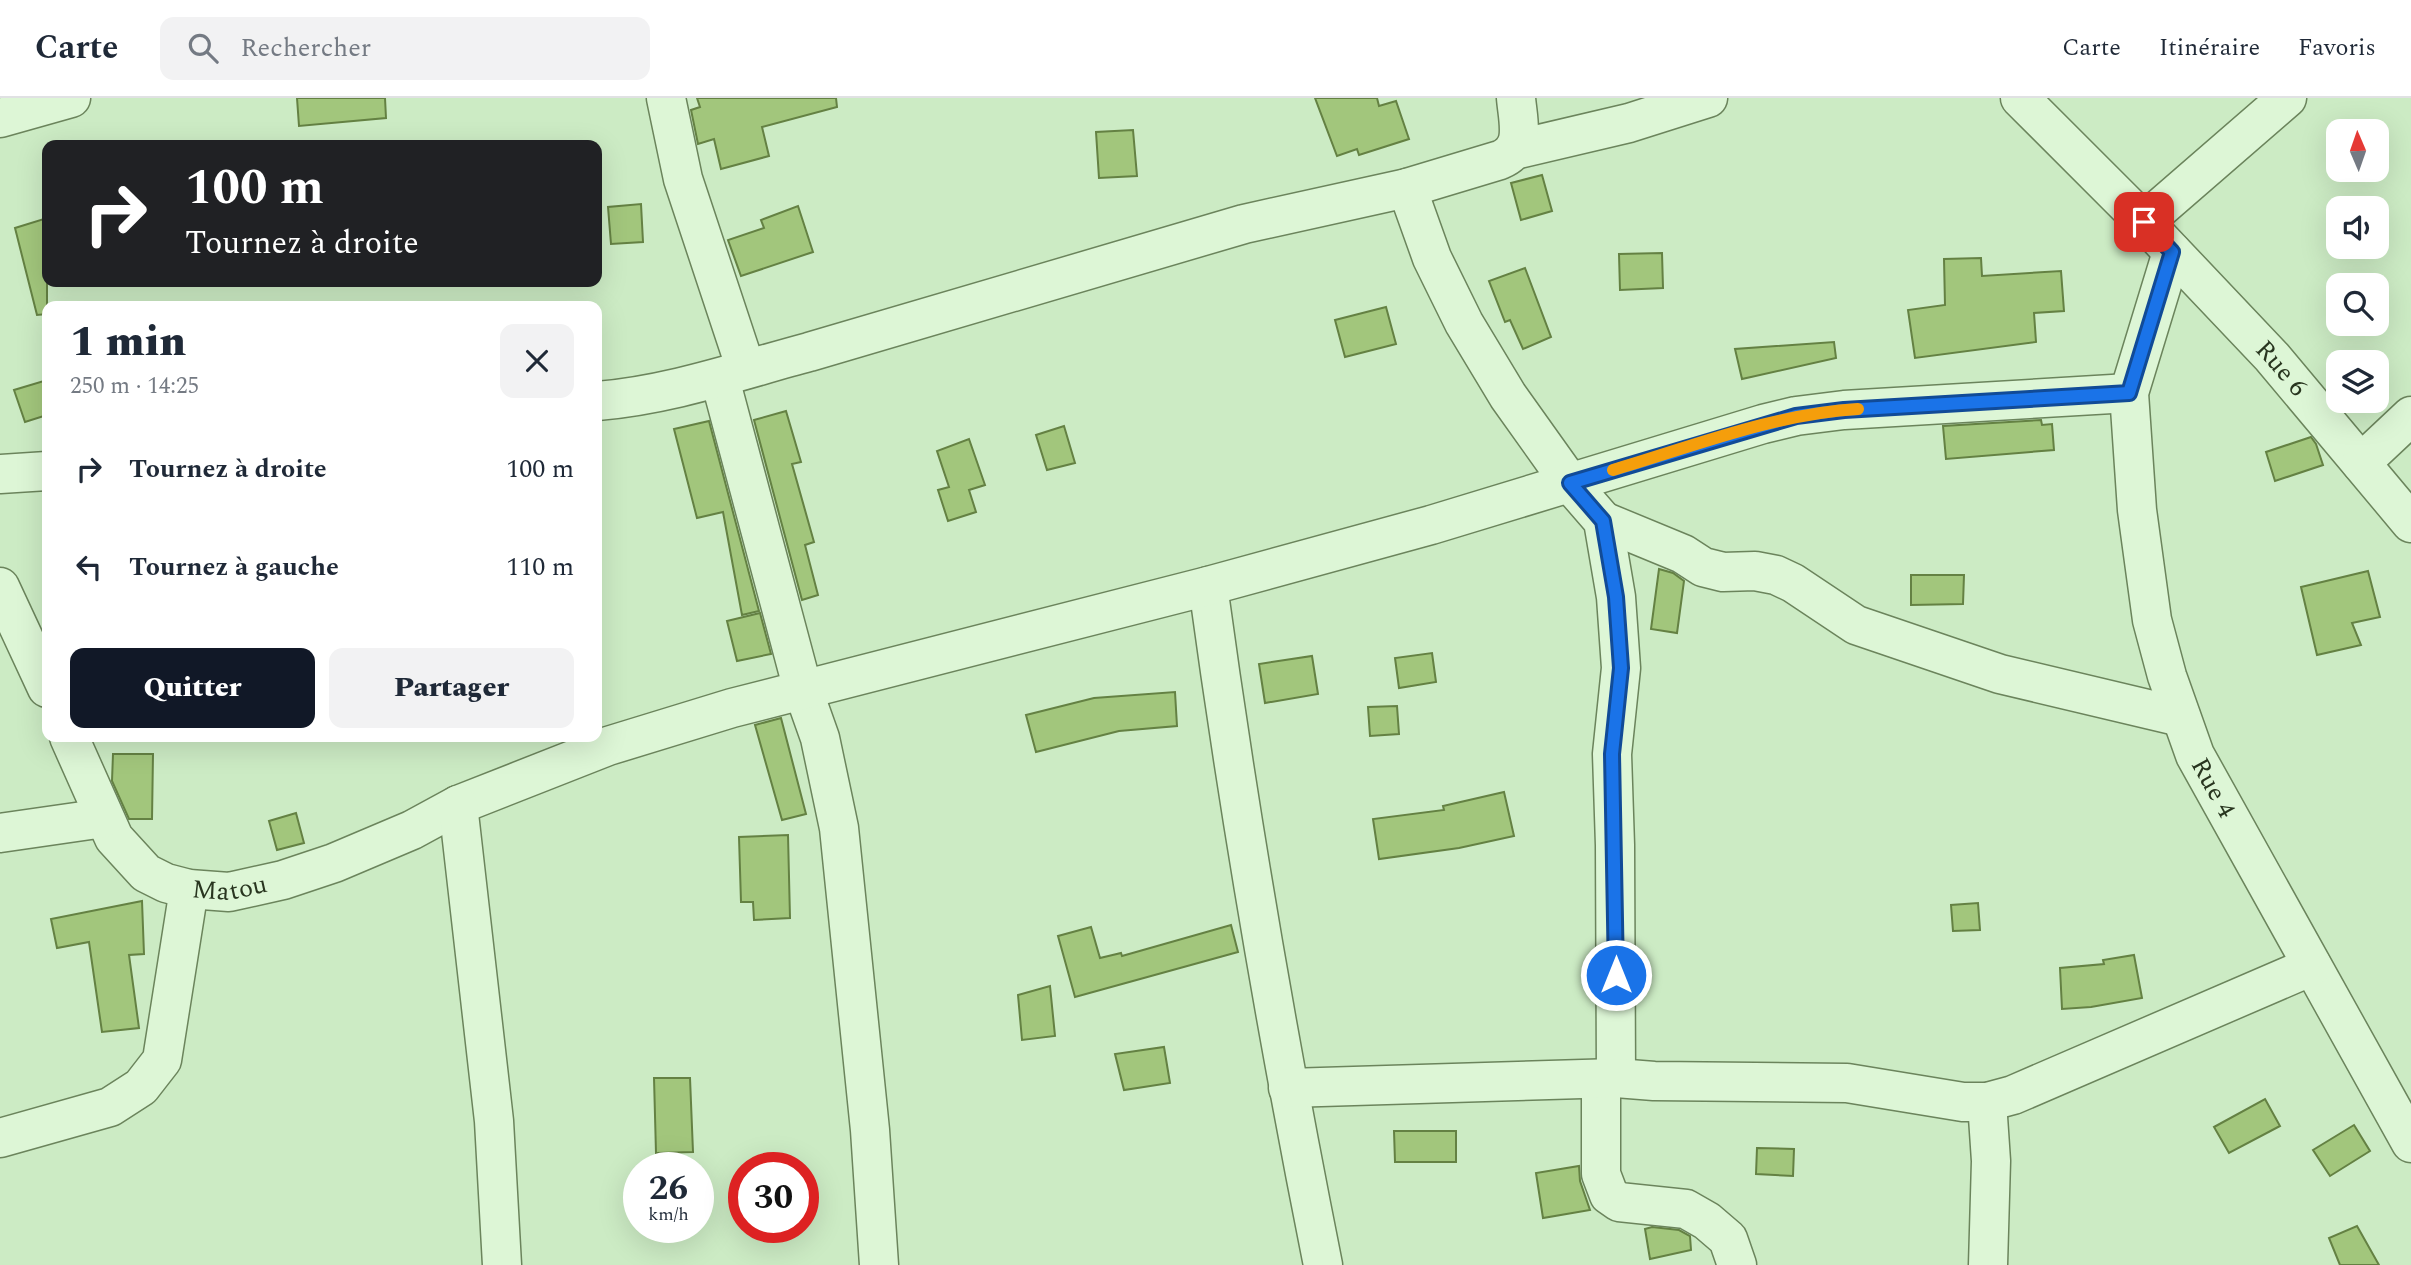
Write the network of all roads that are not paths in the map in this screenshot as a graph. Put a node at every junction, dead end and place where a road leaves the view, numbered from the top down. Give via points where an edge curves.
1 (71, 98) edge
2 (666, 98) edge
3 (1516, 98) edge
4 (1708, 98) edge
5 (2020, 98) edge
6 (2287, 98) edge
7 (0, 118) edge
8 (1514, 150) junction
9 (1407, 188) junction
10 (2144, 222) junction
11 (2172, 252) junction
12 (733, 374) junction
13 (2129, 393) junction
14 (602, 400) edge
15 (2411, 416) edge
16 (2361, 463) junction
17 (42, 471) edge
18 (0, 474) edge
19 (1570, 483) junction
20 (1603, 521) junction
21 (2411, 523) edge
22 (1208, 586) junction
23 (0, 587) edge
24 (42, 677) edge
25 (803, 690) junction
26 (2181, 718) junction
27 (71, 742) edge
28 (458, 806) junction
29 (104, 818) junction
30 (0, 833) edge
31 (190, 889) junction
32 (2312, 966) junction
33 (1609, 1078) junction
34 (1287, 1088) junction
35 (1987, 1102) junction
36 (2407, 1125) edge
37 (0, 1138) edge
38 (502, 1265) edge
39 (879, 1265) edge
40 (1323, 1265) edge
41 (1737, 1265) edge
42 (1988, 1265) edge

1 - 7 street
2 - 12 street
3 - 8 street via 1520,137
4 - 8 street via 1629,123
5 - 10 street
6 - 10 street
8 - 9 street via 1500,160
9 - 12 street via 1244,224
9 - 19 street via 1432,258 1464,323 1508,396
10 - 11 street
11 - 13 street
11 - 16 street, Rue 6 via 2272,357
12 - 14 street via 653,394
12 - 25 street
13 - 19 street, Matou via 1796,416
13 - 26 street, Rue 4 via 2137,510 2152,620
15 - 16 street
16 - 21 street, Rue 6
17 - 18 street
19 - 20 street
19 - 22 street, Matou
20 - 26 street via 1684,554 1703,567 1776,575 1856,625 2000,674
20 - 33 street via 1616,597 1621,668 1612,754 1615,845
22 - 25 street, Matou
22 - 34 street
23 - 24 street
25 - 28 street, Matou via 608,746
25 - 39 street via 820,738 839,828 869,1116
26 - 32 street, Rue 4 via 2201,767
27 - 29 street, Matou
28 - 31 street, Matou via 334,863 283,880 229,892
28 - 38 street via 494,1121
29 - 30 street
29 - 31 street, Matou via 114,838 146,873
31 - 37 street via 162,1060 141,1087 110,1107
32 - 35 street via 2013,1095
32 - 36 street, Rue 4
33 - 34 street
33 - 35 street via 1847,1083
33 - 41 street via 1601,1174 1609,1195 1619,1202 1686,1209 1728,1239
34 - 40 street
35 - 42 street via 1991,1161

